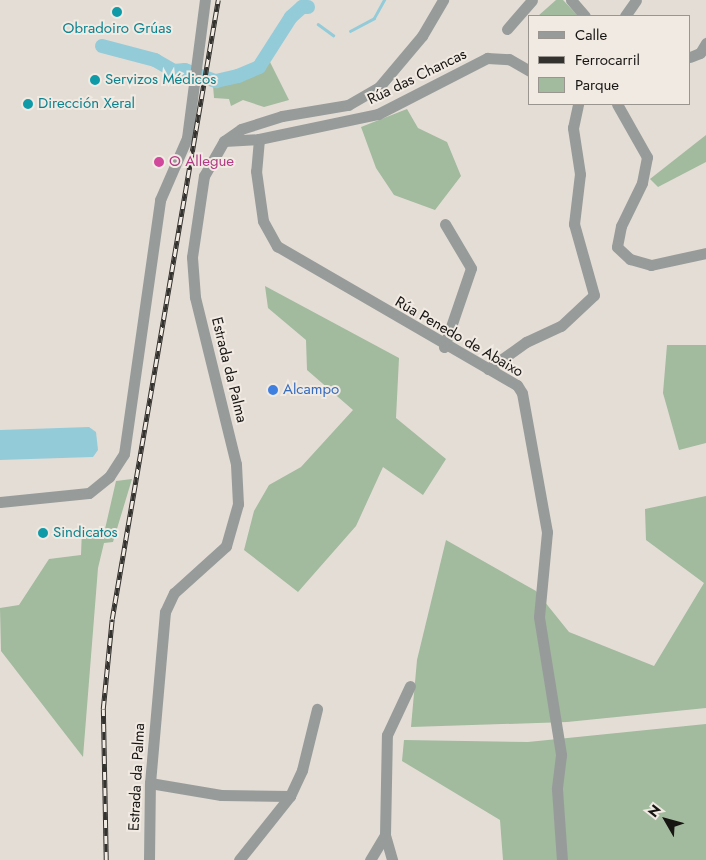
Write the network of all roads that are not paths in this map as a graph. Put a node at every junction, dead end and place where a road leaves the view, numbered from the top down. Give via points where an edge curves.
1 (205, 0) edge
2 (443, 0) edge
3 (532, 0) edge
4 (571, 0) edge
5 (636, 0) edge
6 (584, 15) edge
7 (626, 15) edge
8 (507, 29) dead end
9 (706, 43) edge
10 (691, 57) edge
11 (528, 71) edge
12 (578, 105) edge
13 (618, 105) edge
14 (259, 139) junction
15 (224, 141) junction
16 (445, 224) dead end
17 (706, 253) edge
18 (444, 347) junction
19 (488, 368) junction
20 (0, 502) edge
21 (410, 686) dead end
22 (317, 709) dead end
23 (150, 783) junction
24 (290, 796) junction
25 (385, 834) junction
26 (149, 860) edge
27 (238, 860) edge
28 (370, 860) edge
29 (392, 860) edge
30 (562, 860) edge

1 - 20 street via 187,138 160,200 124,454 109,477 89,493
2 - 15 street via 402,63 374,91 348,105 261,121
3 - 8 street
4 - 6 street
5 - 7 street
9 - 10 street via 700,54
11 - 14 street, Rúa das Chancas via 509,59 487,58 378,114
12 - 19 street via 573,128 580,174 574,224 594,295 561,326 526,342
13 - 17 street via 647,156 642,183 621,226 617,247 630,259 651,265
14 - 15 street, Rúa das Chancas
14 - 18 street, Rúa Penedo de Abaixo via 256,172 263,221 277,246
15 - 23 street, Estrada da Palma via 204,176 192,257 195,297 236,464 238,504 226,546 174,593 165,612
16 - 18 street via 471,268
18 - 19 street, Rúa Penedo de Abaixo
19 - 30 street, Rúa Penedo de Abaixo via 522,393 538,463 548,548 540,632 561,755 557,789
21 - 25 street via 384,748
22 - 24 street via 302,770
23 - 24 street via 221,795
23 - 26 street, Estrada da Palma
24 - 27 street
25 - 28 street
25 - 29 street

